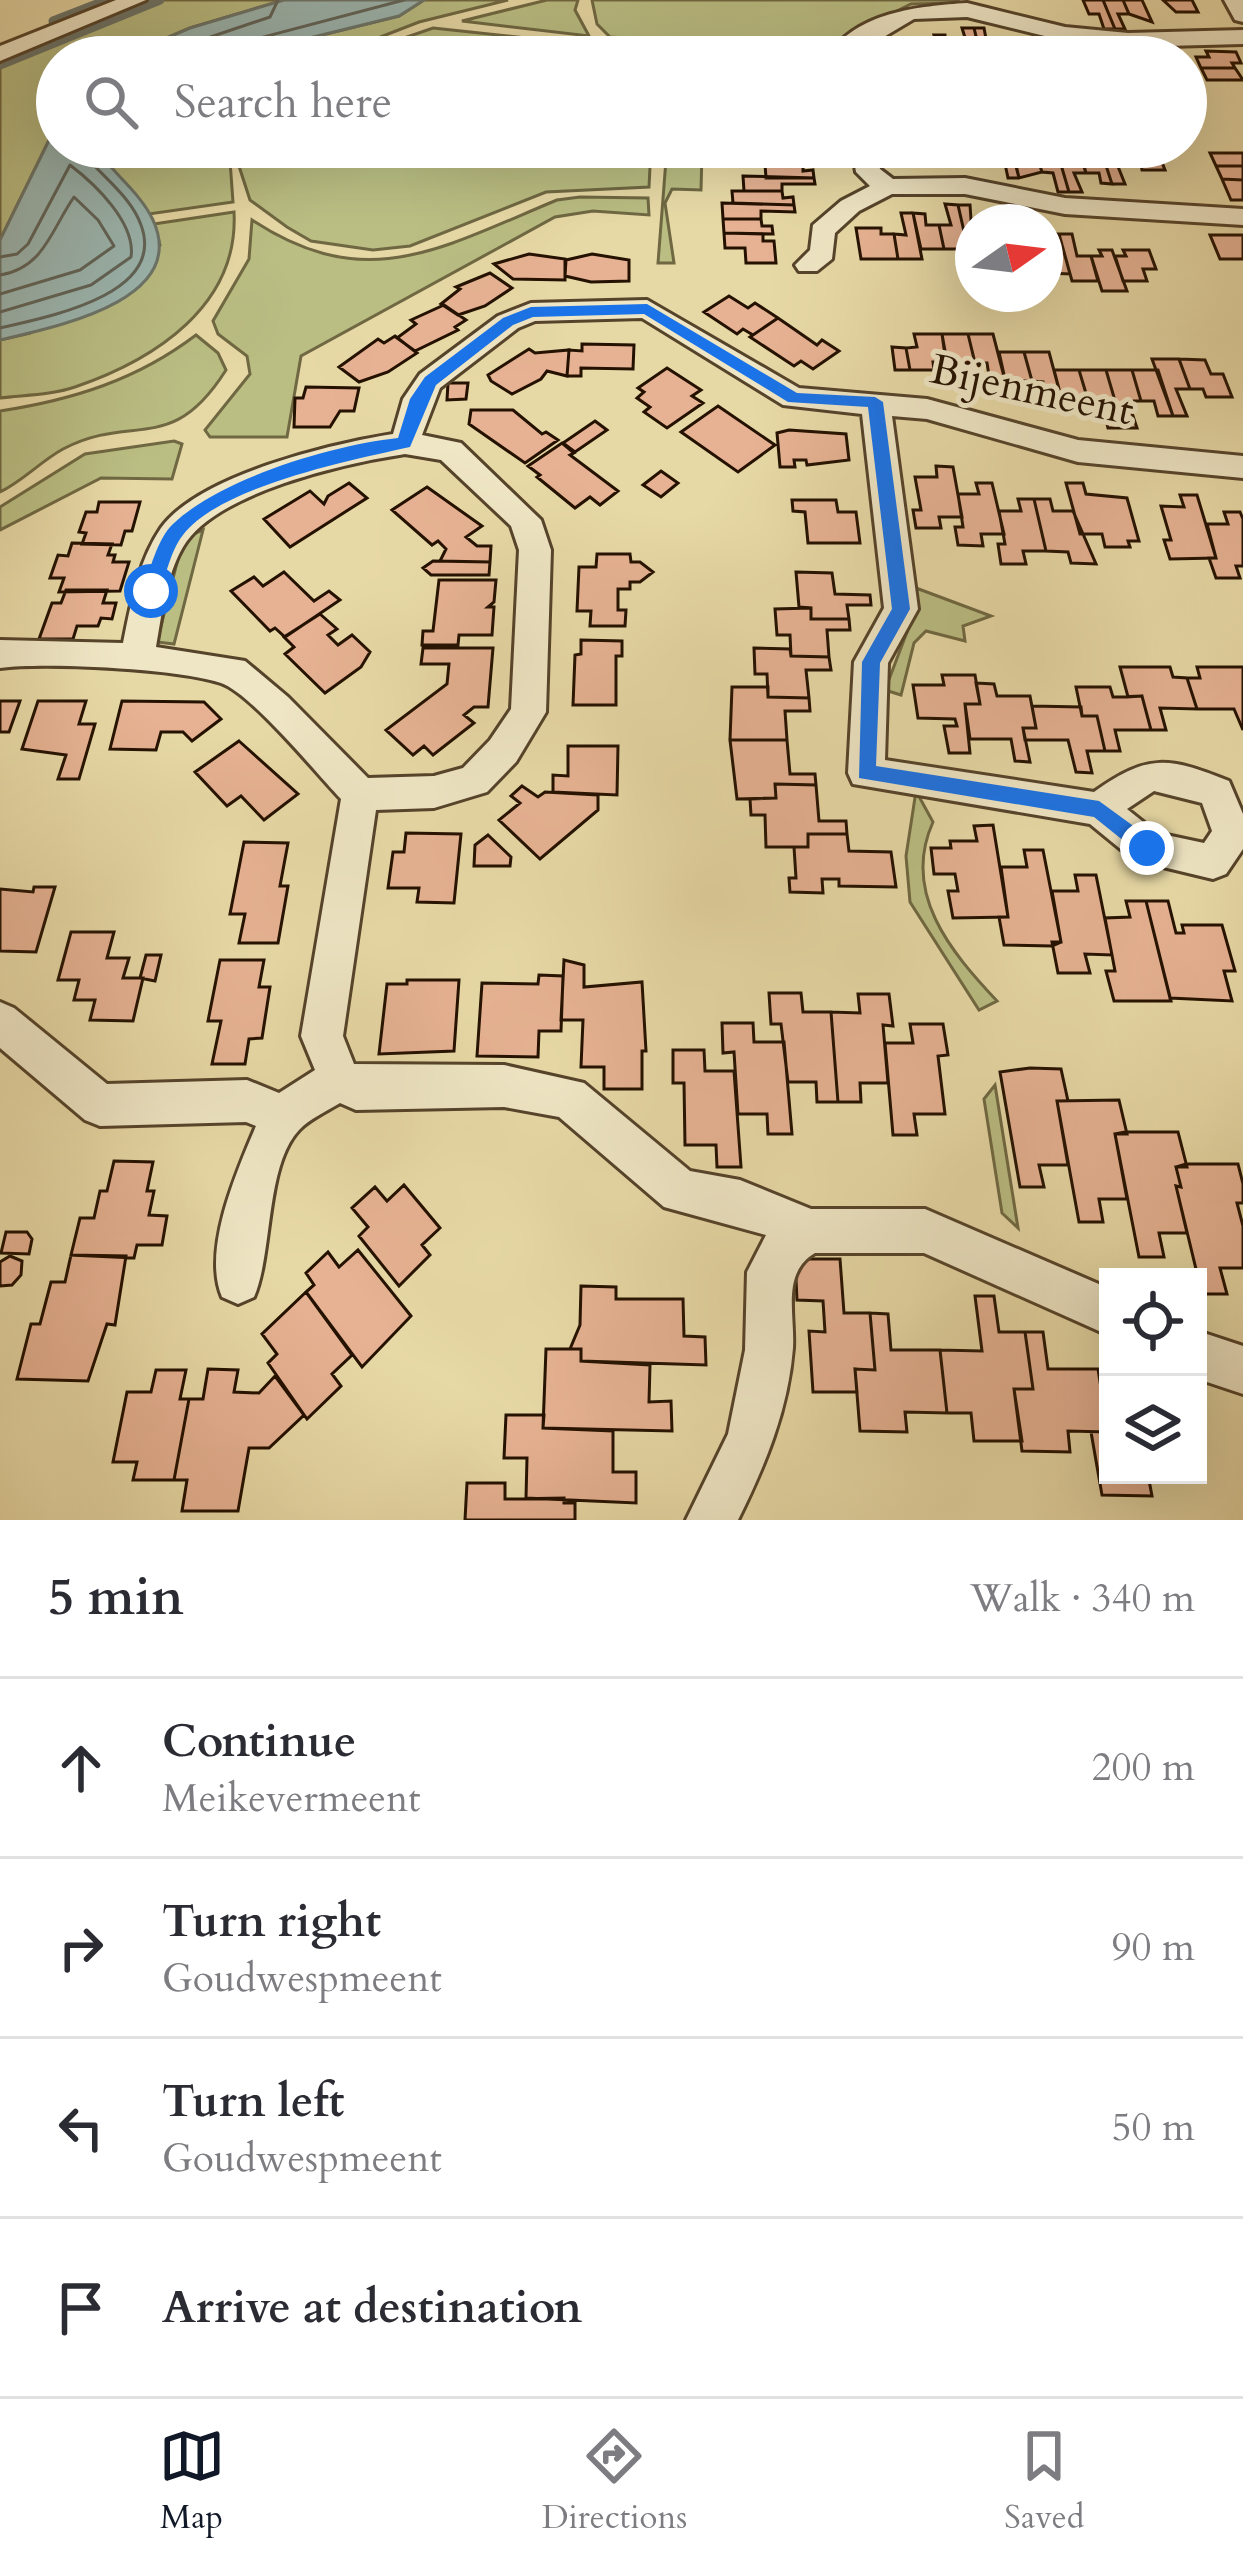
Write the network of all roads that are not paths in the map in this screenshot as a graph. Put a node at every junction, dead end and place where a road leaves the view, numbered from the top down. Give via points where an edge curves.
1 (135, 0) edge
2 (1235, 0) edge
3 (1243, 15) edge
4 (45, 36) edge
5 (866, 36) edge
6 (1086, 36) edge
7 (1243, 37) edge
8 (1207, 38) edge
9 (36, 40) edge
10 (0, 54) edge
11 (867, 168) edge
12 (887, 187) junction
13 (1243, 217) edge
14 (808, 265) dead end
15 (875, 402) junction
16 (404, 443) junction
17 (1243, 466) edge
18 (0, 654) edge
19 (137, 658) junction
20 (360, 794) junction
21 (1099, 809) dead end
22 (0, 1022) edge
23 (339, 1079) junction
24 (282, 1116) junction
25 (812, 1231) junction
26 (238, 1281) dead end
27 (1099, 1308) edge
28 (1207, 1357) edge
29 (1243, 1370) edge
30 (711, 1520) edge

1 - 4 street
2 - 3 street
5 - 6 street via 909,13 948,11
7 - 8 street
9 - 10 street
11 - 12 street
12 - 13 street via 965,186 1065,206
12 - 14 street via 821,231 823,253
15 - 16 street, Bijenmeent via 794,398 647,309 531,312 430,381
15 - 17 street, Bijenmeent via 1078,451
15 - 21 street via 901,609 871,662 866,772
16 - 19 street via 298,468 212,503 176,531 151,591
16 - 20 street via 450,451 525,520 535,550 528,712 474,781 434,792
18 - 19 street
19 - 20 street via 232,671
20 - 23 street via 322,1036
22 - 24 street via 100,1105 248,1101
23 - 24 street
23 - 25 street via 356,1089 504,1085 569,1098 680,1191 740,1202
24 - 26 street via 250,1194
25 - 27 street via 925,1231
25 - 30 street via 786,1245 770,1272 769,1350 751,1439
28 - 29 street

